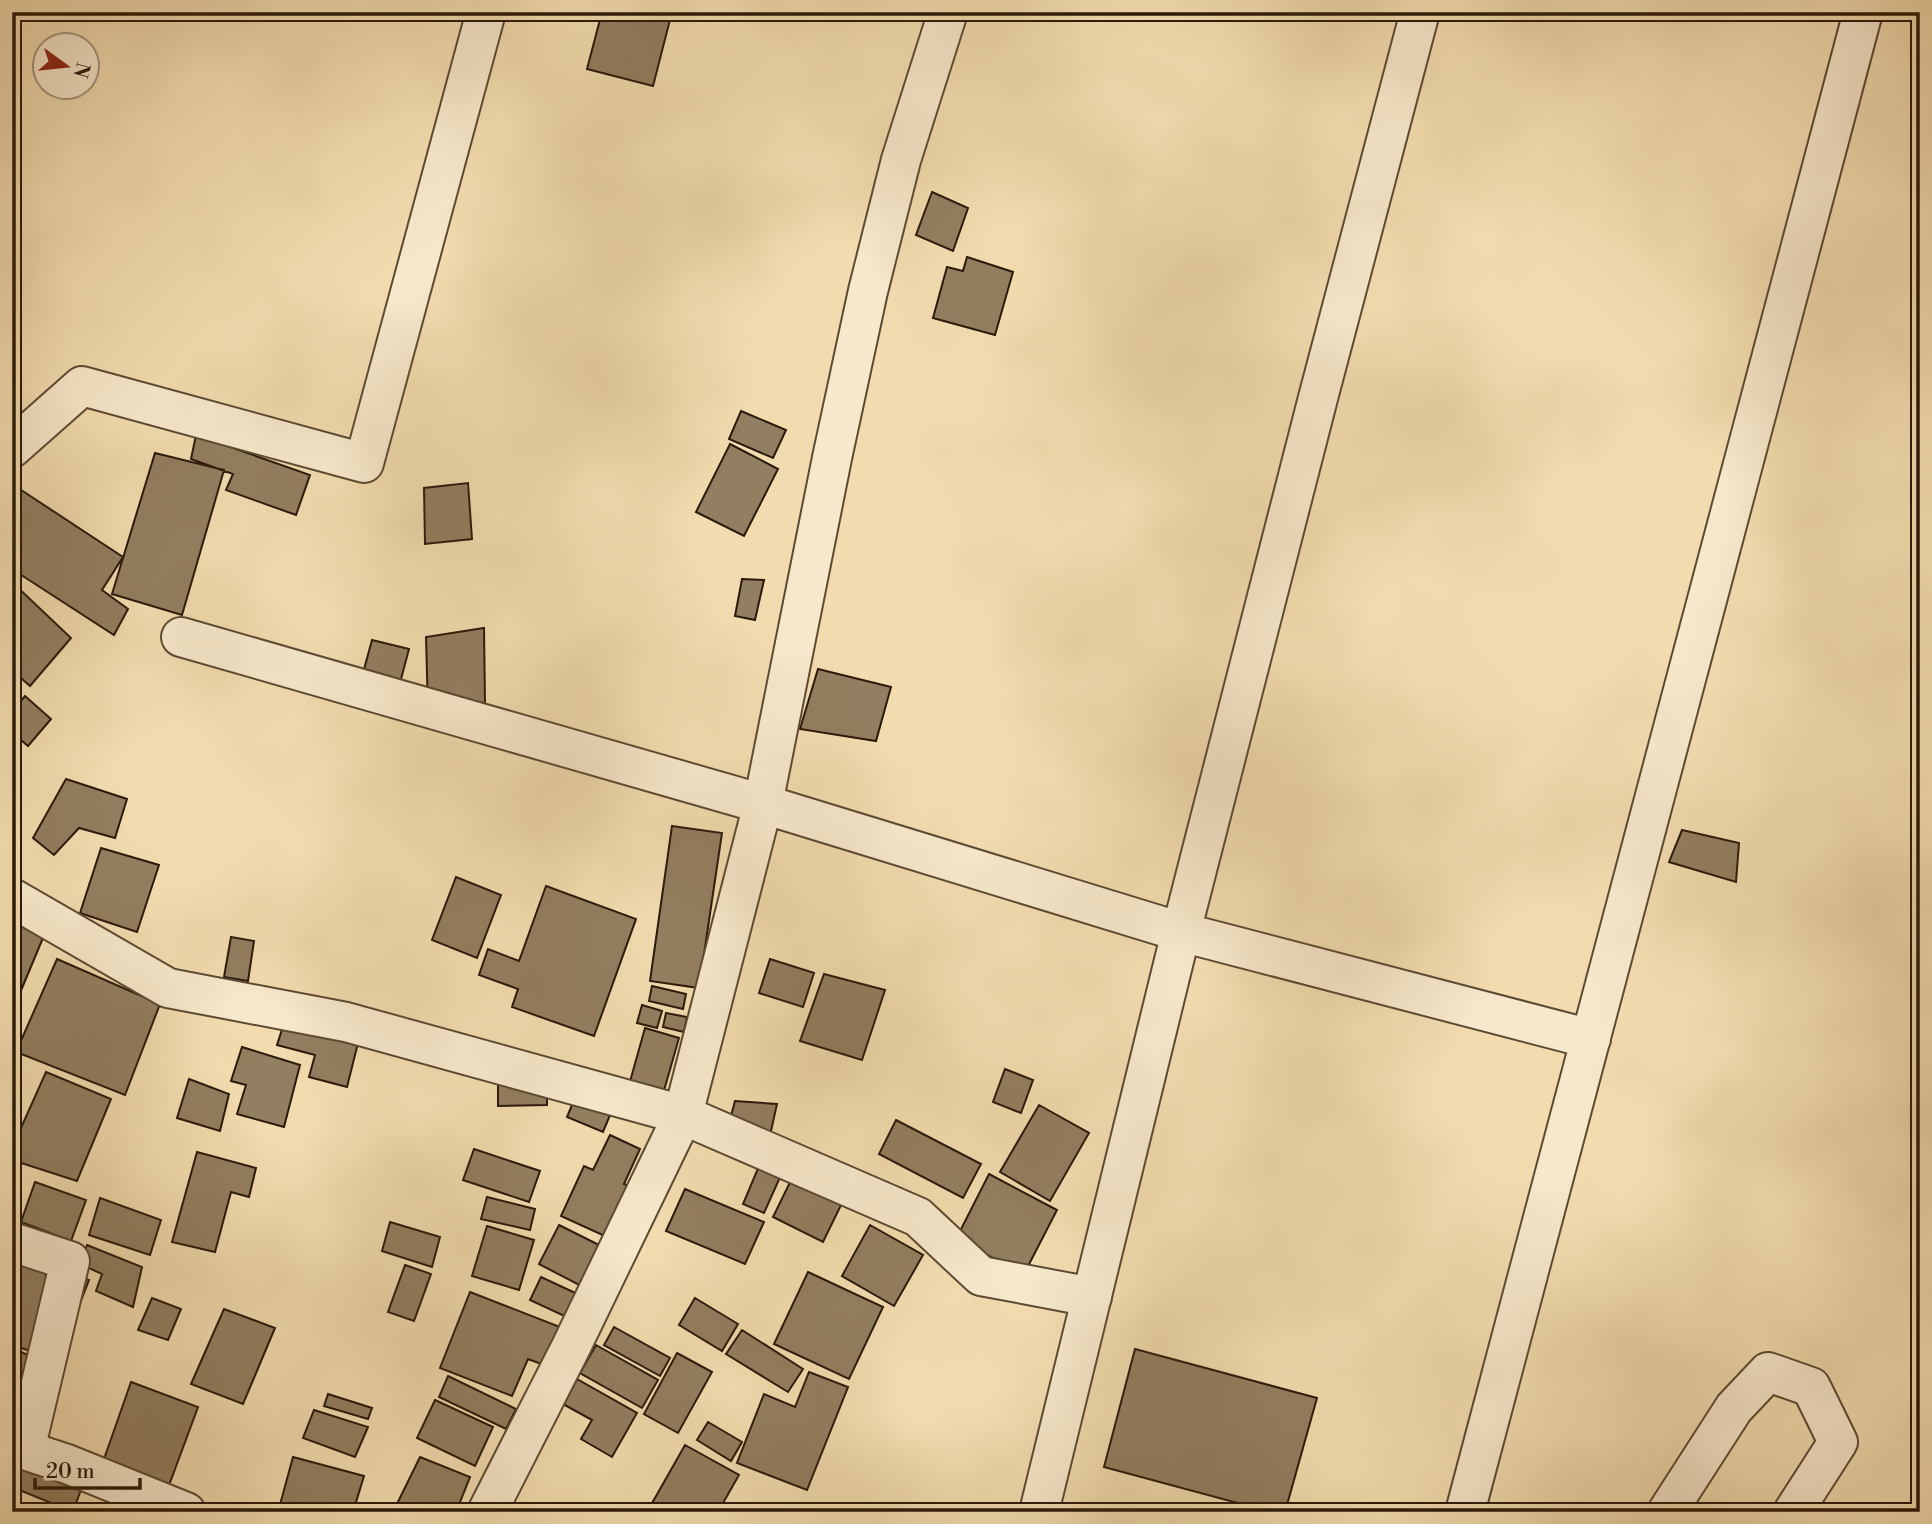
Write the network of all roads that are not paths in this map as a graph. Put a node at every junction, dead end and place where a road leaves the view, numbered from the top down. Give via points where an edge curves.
1 (486, 12) edge
2 (948, 12) edge
3 (1420, 12) edge
4 (1863, 12) edge
5 (12, 447) edge
6 (181, 637) dead end
7 (763, 804) junction
8 (12, 898) edge
9 (1181, 932) junction
10 (1591, 1039) junction
11 (683, 1115) junction
12 (12, 1242) edge
13 (1092, 1297) junction
14 (19, 1448) edge
15 (186, 1512) edge
16 (487, 1512) edge
17 (1039, 1512) edge
18 (1465, 1512) edge
19 (1667, 1512) edge
20 (1793, 1512) edge

1 - 5 street via 365,463 82,386
2 - 7 street via 901,160 868,290
3 - 9 street
4 - 10 street
6 - 7 street
7 - 9 street
7 - 11 street
8 - 11 street via 168,988 346,1021
9 - 10 street
9 - 13 street
10 - 18 street
11 - 13 street via 918,1217 981,1276
11 - 16 street
12 - 14 street via 70,1261
13 - 17 street
14 - 15 street
19 - 20 street via 1734,1408 1768,1372 1811,1387 1838,1442

